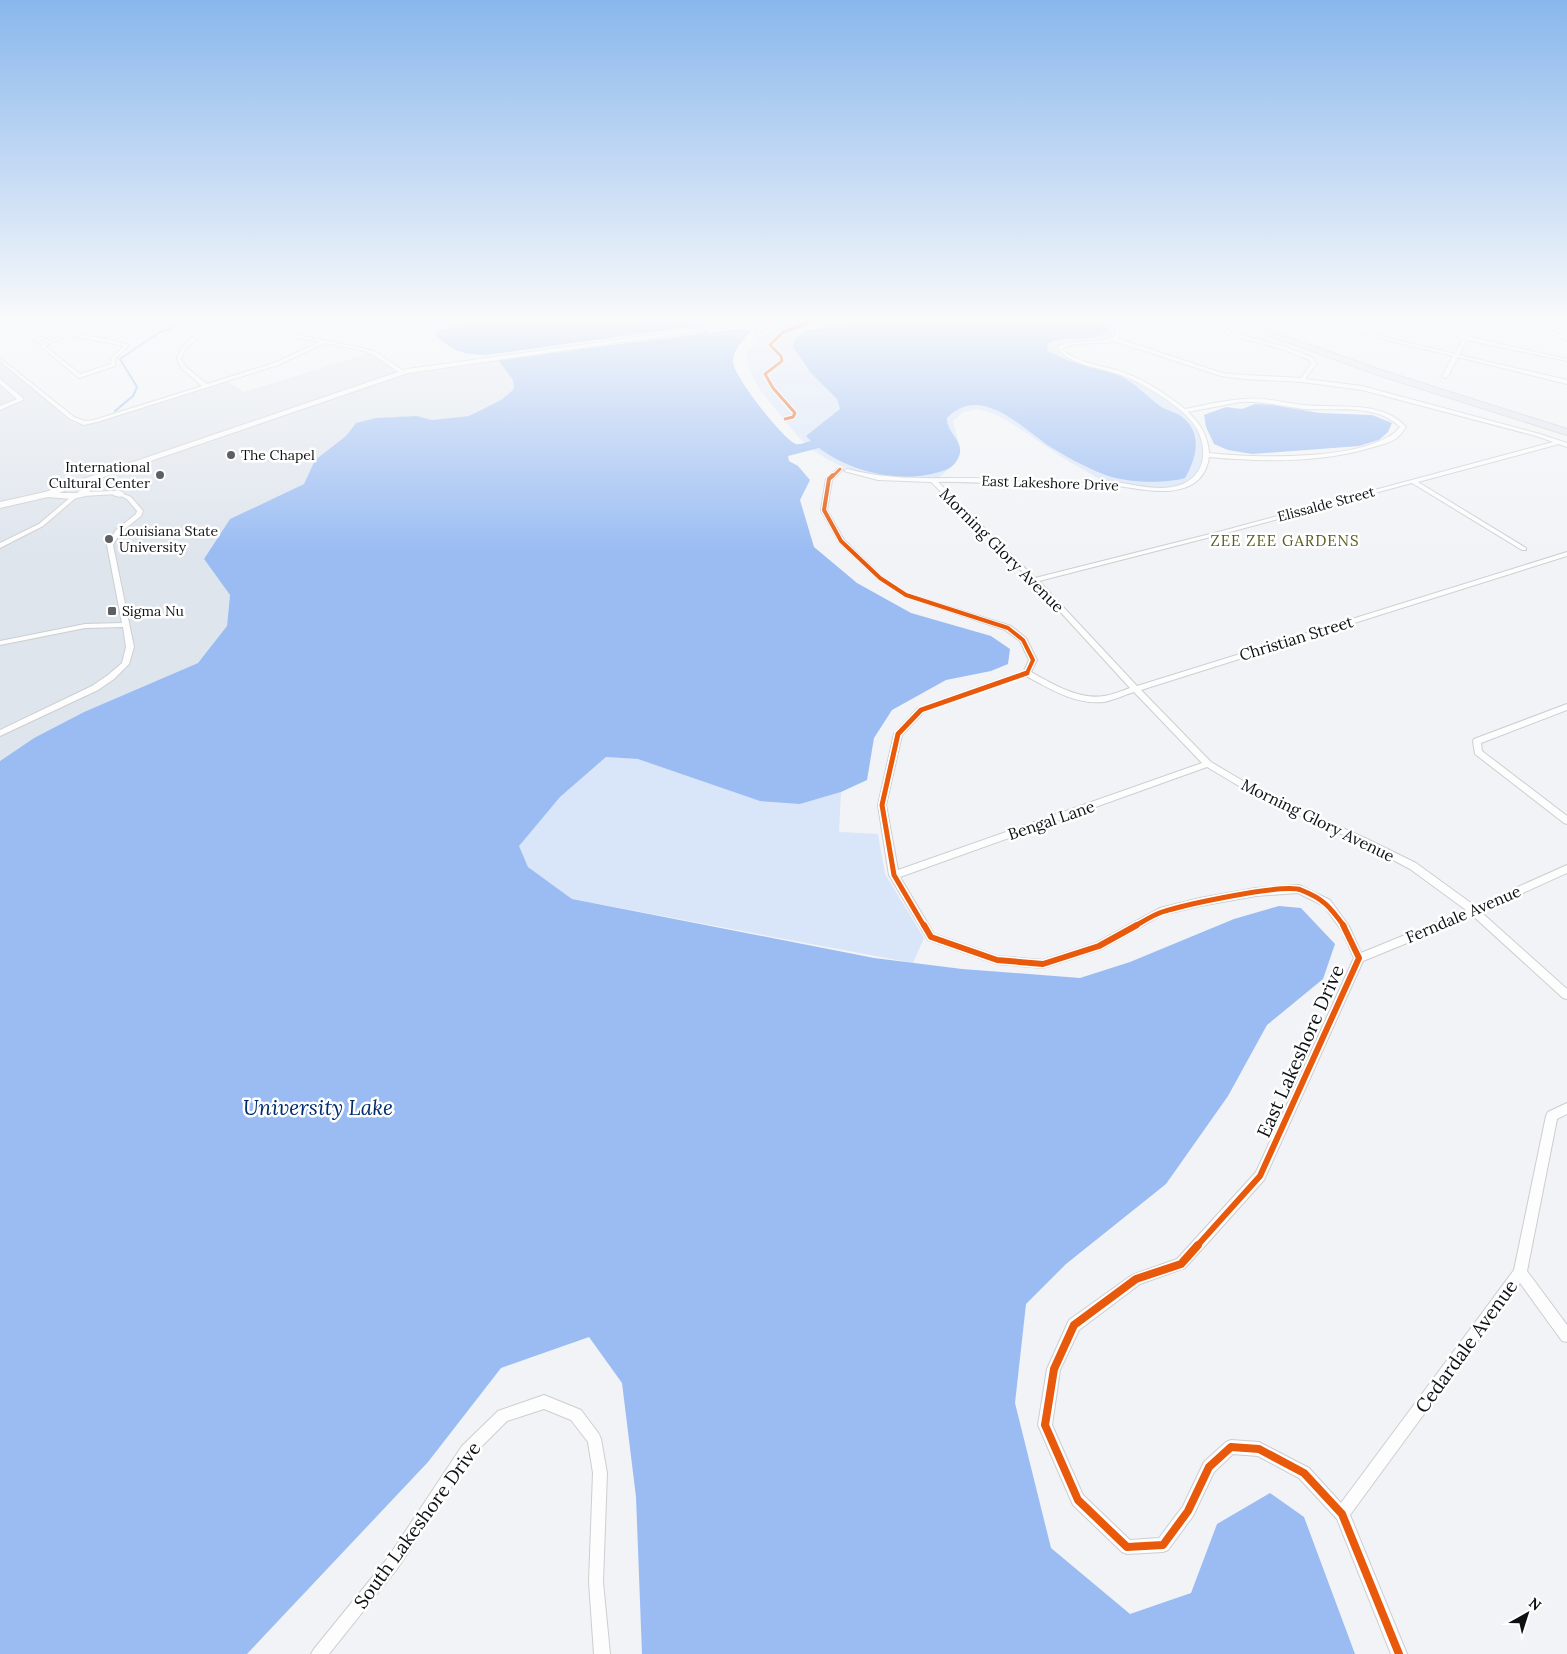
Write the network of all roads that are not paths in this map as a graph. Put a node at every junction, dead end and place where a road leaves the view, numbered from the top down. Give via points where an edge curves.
1 (20, 398) edge
2 (48, 398) edge
3 (168, 398) edge
4 (325, 398) edge
5 (1164, 398) edge
6 (1402, 398) edge
7 (1460, 398) edge
8 (1481, 398) edge
9 (0, 408) edge
10 (1184, 411) junction
11 (122, 413) joint
12 (88, 423) joint
13 (1567, 425) edge
14 (1567, 432) edge
15 (1560, 442) junction
16 (1206, 444) joint
17 (1567, 445) edge
18 (1207, 455) junction
19 (840, 469) dead end
20 (115, 470) junction
21 (847, 471) dead end
22 (1412, 481) junction
23 (934, 482) junction
24 (79, 483) junction
25 (90, 487) junction
26 (64, 491) junction
27 (118, 493) junction
28 (78, 495) junction
29 (0, 505) edge
30 (0, 546) edge
31 (1524, 549) dead end
32 (1567, 554) edge
33 (1034, 580) junction
34 (125, 625) junction
35 (0, 643) edge
36 (1027, 673) junction
37 (1134, 688) junction
38 (1567, 707) edge
39 (0, 733) edge
40 (1208, 764) junction
41 (1567, 821) edge
42 (1567, 870) edge
43 (894, 875) junction
44 (1474, 911) junction
45 (1359, 958) junction
46 (1567, 995) edge
47 (1567, 1108) edge
48 (1520, 1273) junction
49 (1567, 1336) edge
50 (1342, 1514) junction
51 (319, 1654) edge
52 (602, 1654) edge
53 (1399, 1654) edge

1 - 9 street
2 - 12 street via 72,418
3 - 11 street
4 - 20 street
5 - 10 street
6 - 15 street
7 - 14 highway
8 - 13 highway
10 - 16 street via 1196,422
10 - 18 street via 1258,400 1371,411 1394,418 1403,427 1398,434 1380,444 1357,450 1284,458
11 - 12 street
15 - 17 street
15 - 22 street, Elissalde Street
16 - 18 street
18 - 23 street, East Lakeshore Drive via 1196,479 1169,489 1102,483 1061,486 971,480
19 - 36 street via 829,479 824,510 841,541 880,578 906,595 1008,628 1024,640 1033,660
20 - 24 street
20 - 25 street
21 - 23 street, East Lakeshore Drive via 886,479
22 - 31 street
22 - 33 street, Elissalde Street
23 - 33 street, Morning Glory Avenue
24 - 25 street
24 - 26 street
25 - 27 street
25 - 28 street
26 - 28 street via 66,497
26 - 29 street
27 - 28 street
27 - 34 street via 129,498 140,511 113,536 110,545
28 - 30 street via 40,525
32 - 37 street, Christian Street
33 - 37 street, Morning Glory Avenue
34 - 35 street via 85,626
34 - 39 street via 129,656 111,677 79,696
36 - 37 street, Christian Street via 1083,699 1104,698
36 - 43 street, East Lakeshore Drive via 920,710 898,734 882,805
37 - 40 street, Morning Glory Avenue
38 - 41 street via 1477,741 1478,752
40 - 43 street, Bengal Lane
40 - 44 street, Morning Glory Avenue via 1257,793 1413,866
42 - 44 street, Ferndale Avenue
43 - 45 street, East Lakeshore Drive via 931,937 997,960 1043,964 1099,946 1160,912 1256,892 1299,889 1327,903 1346,929
44 - 45 street, Ferndale Avenue
44 - 46 street, Morning Glory Avenue
45 - 50 street, East Lakeshore Drive via 1260,1176 1181,1264 1136,1279 1074,1325 1054,1369 1045,1425 1078,1500 1127,1547 1162,1545 1188,1511 1208,1467 1231,1447 1258,1449 1304,1473
47 - 48 street, Cedardale Avenue via 1552,1116
48 - 49 street
48 - 50 street, Cedardale Avenue
50 - 53 street, East Lakeshore Drive
51 - 52 street, South Lakeshore Drive via 392,1564 467,1450 503,1416 544,1402 576,1415 594,1439 600,1473 596,1582

